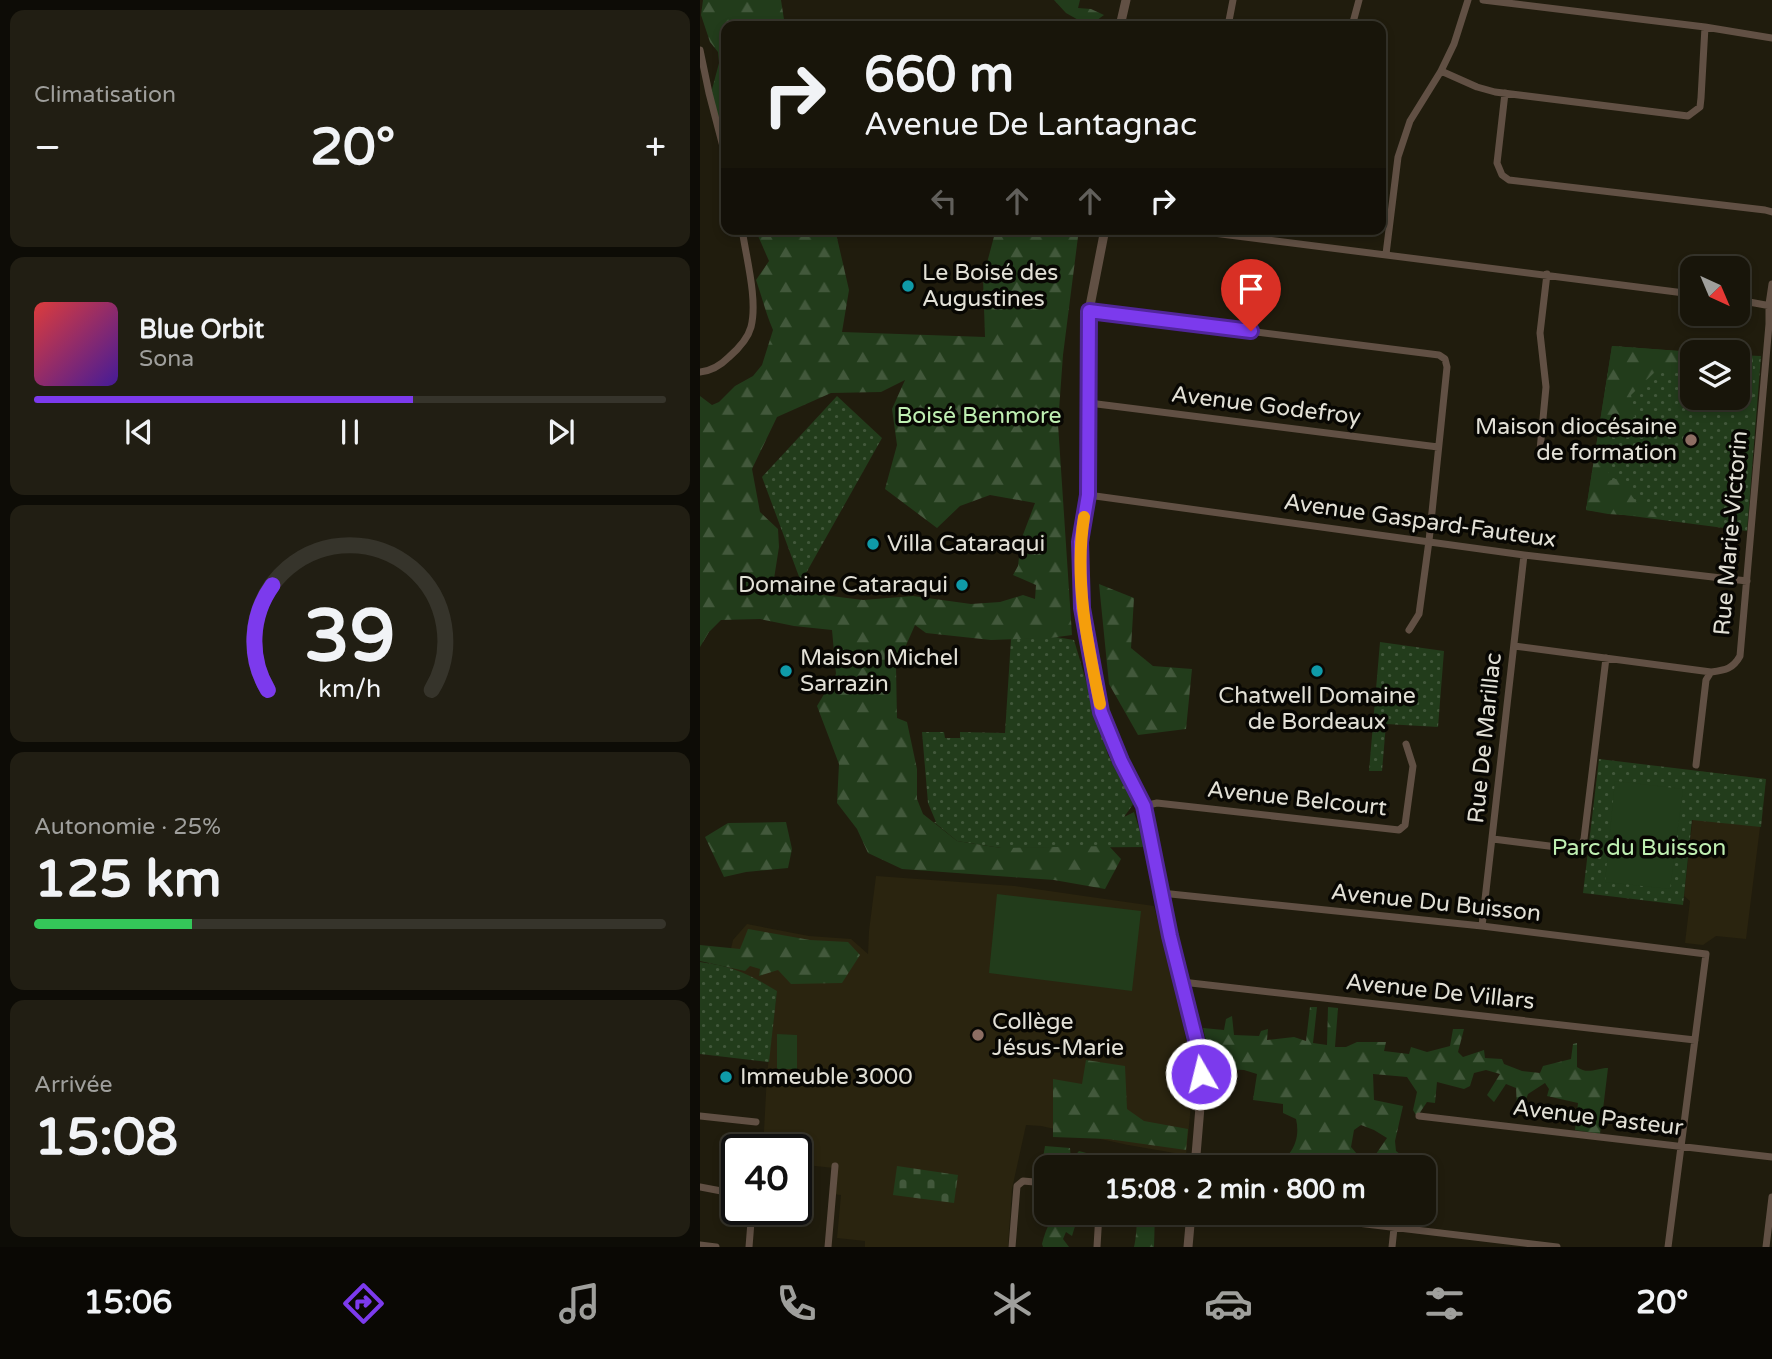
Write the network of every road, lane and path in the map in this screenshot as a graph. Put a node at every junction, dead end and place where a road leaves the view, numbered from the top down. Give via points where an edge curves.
1 (1126, 0) edge
2 (1233, 0) edge
3 (1359, 0) edge
4 (1468, 0) edge
5 (1483, 0) edge
6 (1121, 21) edge
7 (1229, 21) edge
8 (1353, 21) edge
9 (1705, 27) junction
10 (1772, 38) edge
11 (700, 50) edge
12 (1441, 71) junction
13 (1505, 93) junction
14 (721, 139) edge
15 (1772, 212) edge
16 (743, 235) edge
17 (1104, 235) edge
18 (1231, 235) edge
19 (1385, 254) junction
20 (1547, 274) junction
21 (1772, 284) edge
22 (1680, 292) edge
23 (1750, 302) edge
24 (1770, 305) edge
25 (1089, 311) junction
26 (700, 372) edge
27 (1089, 402) junction
28 (1438, 447) junction
29 (1540, 450) dead end
30 (1088, 495) junction
31 (1429, 541) junction
32 (1524, 555) junction
33 (1747, 581) junction
34 (1409, 630) dead end
35 (1514, 646) junction
36 (1606, 658) junction
37 (1711, 672) junction
38 (1406, 744) dead end
39 (1696, 765) dead end
40 (1144, 806) junction
41 (1493, 839) junction
42 (1161, 893) junction
43 (1482, 926) junction
44 (1182, 982) junction
45 (1695, 1040) junction
46 (700, 1116) edge
47 (1419, 1116) dead end
48 (756, 1122) dead end
49 (1681, 1147) junction
50 (1196, 1155) edge
51 (1772, 1157) edge
52 (835, 1166) dead end
53 (1034, 1182) edge
54 (700, 1187) edge
55 (721, 1191) edge
56 (1772, 1197) edge
57 (750, 1225) edge
58 (1099, 1225) edge
59 (1190, 1225) edge
60 (1370, 1225) edge
61 (1394, 1228) junction
62 (1500, 1244) edge
63 (700, 1245) edge
64 (716, 1247) edge
65 (748, 1247) edge
66 (828, 1247) edge
67 (1012, 1247) edge
68 (1097, 1247) edge
69 (1188, 1247) edge
70 (1392, 1247) edge
71 (1557, 1247) edge
72 (1668, 1247) edge
73 (1766, 1247) edge

1 - 6 street
2 - 7 street
3 - 8 street
4 - 12 street
5 - 9 street
9 - 10 street
9 - 13 street via 1700,107 1688,116
11 - 14 street
12 - 13 street
12 - 19 street via 1410,121 1398,157
13 - 15 street via 1497,163 1509,180
16 - 26 street via 754,306 751,329 723,363
17 - 25 street
18 - 19 street
19 - 20 street
20 - 22 street
20 - 29 street via 1540,333 1546,387
21 - 24 street, Rue Marie-Victorin
23 - 24 street
24 - 33 street, Rue Marie-Victorin
25 - 27 street
25 - 28 street via 1439,355 1447,367
27 - 28 street, Avenue Godefroy
27 - 30 street
28 - 31 street
30 - 31 street, Avenue Gaspard-Fauteux
30 - 40 street via 1080,542 1082,608 1092,666 1111,739
31 - 32 street, Avenue Gaspard-Fauteux
31 - 34 street via 1419,614
32 - 33 street, Avenue Gaspard-Fauteux
32 - 35 street, Rue De Marillac
33 - 37 street, Rue Marie-Victorin via 1740,656 1728,669
35 - 36 street
35 - 41 street, Rue De Marillac
36 - 37 street
36 - 41 street via 1581,846 1573,849
37 - 39 street via 1704,691
38 - 40 street, Avenue Belcourt via 1413,766 1405,825 1399,830 1157,803
40 - 42 street
41 - 43 street, Rue De Marillac
42 - 43 street, Avenue Du Buisson
42 - 44 street
43 - 45 street, Avenue Du Buisson via 1706,954
44 - 45 street, Avenue De Villars
44 - 50 street via 1201,1074
45 - 49 street
46 - 48 street
47 - 49 street, Avenue Pasteur
49 - 51 street, Avenue Pasteur
49 - 72 street
52 - 66 street
53 - 67 street via 1017,1186
54 - 55 street
56 - 73 street
57 - 65 street
58 - 68 street
59 - 69 street
60 - 61 street
61 - 62 street
61 - 70 street
62 - 71 street
63 - 64 street

